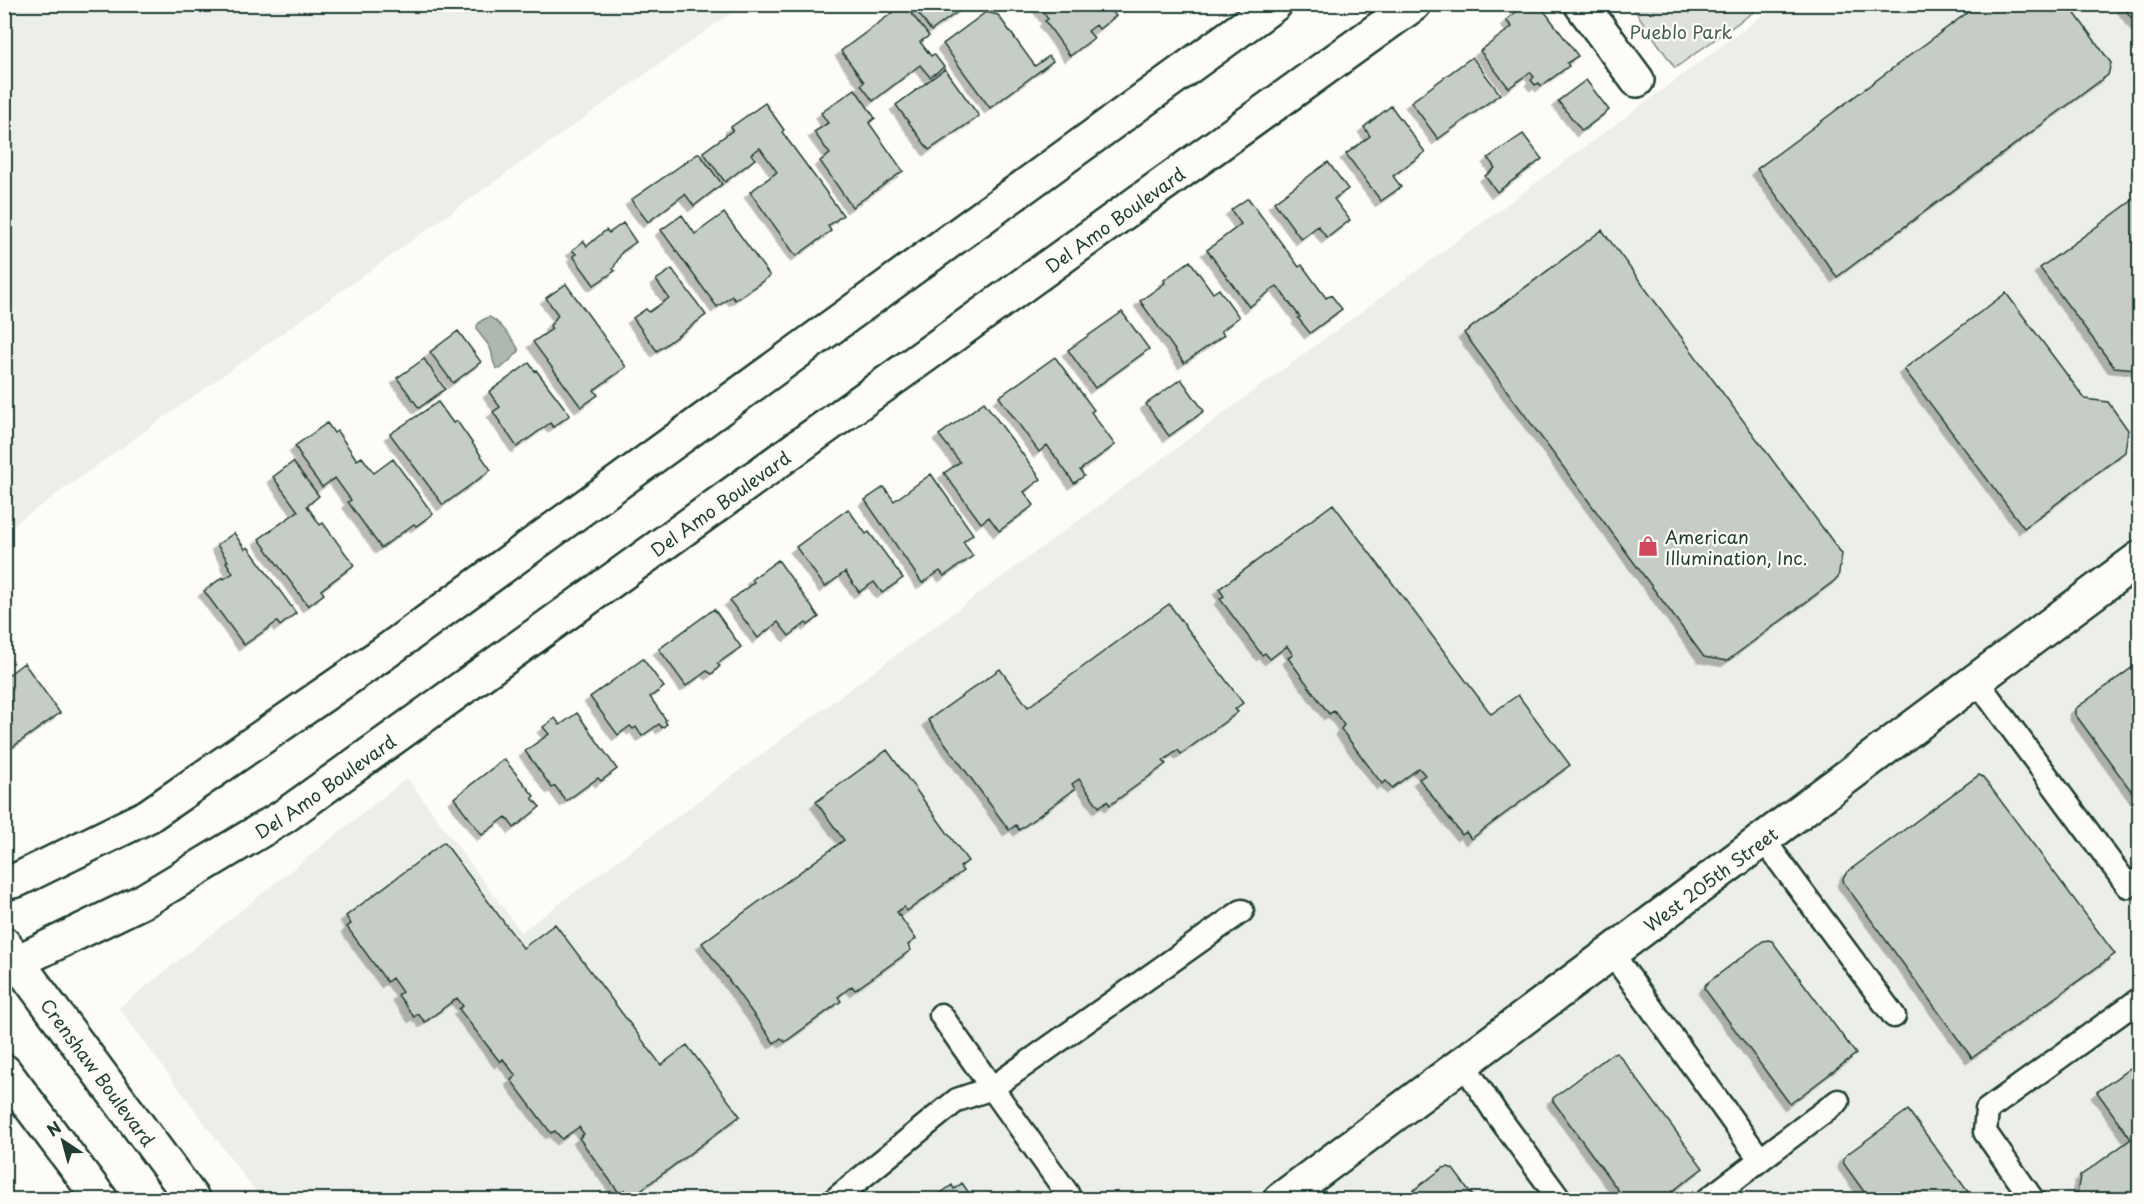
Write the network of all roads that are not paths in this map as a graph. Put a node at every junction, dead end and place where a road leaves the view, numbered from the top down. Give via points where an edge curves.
1 (1275, 4) edge
2 (1414, 4) edge
3 (1581, 4) edge
4 (1637, 80) dead end
5 (2139, 558) edge
6 (1976, 680) junction
7 (1763, 839) junction
8 (2139, 879) edge
9 (4, 884) edge
10 (1242, 911) dead end
11 (1611, 952) junction
12 (9, 957) edge
13 (2139, 999) edge
14 (941, 1015) dead end
15 (1894, 1016) dead end
16 (1463, 1063) junction
17 (4, 1071) edge
18 (992, 1088) junction
19 (1838, 1101) dead end
20 (1760, 1159) junction
21 (101, 1200) edge
22 (193, 1200) edge
23 (834, 1200) edge
24 (1070, 1200) edge
25 (1280, 1200) edge
26 (1560, 1200) edge
27 (1707, 1200) edge
28 (2033, 1200) edge

1 - 9 main road via 346,680 148,816
2 - 12 main road, Del Amo Boulevard via 283,817 145,900
3 - 4 main road
5 - 6 main road, West 205th Street
6 - 7 main road, West 205th Street
6 - 8 lane via 2128,886
7 - 11 main road, West 205th Street
7 - 15 lane
10 - 18 lane
11 - 16 main road, West 205th Street
11 - 20 lane
12 - 22 main road, Crenshaw Boulevard
13 - 28 lane via 1987,1110 1985,1132
14 - 18 lane
16 - 25 main road, West 205th Street
16 - 26 lane
17 - 21 main road
18 - 23 lane via 957,1100
18 - 24 lane
19 - 20 lane
20 - 27 lane

